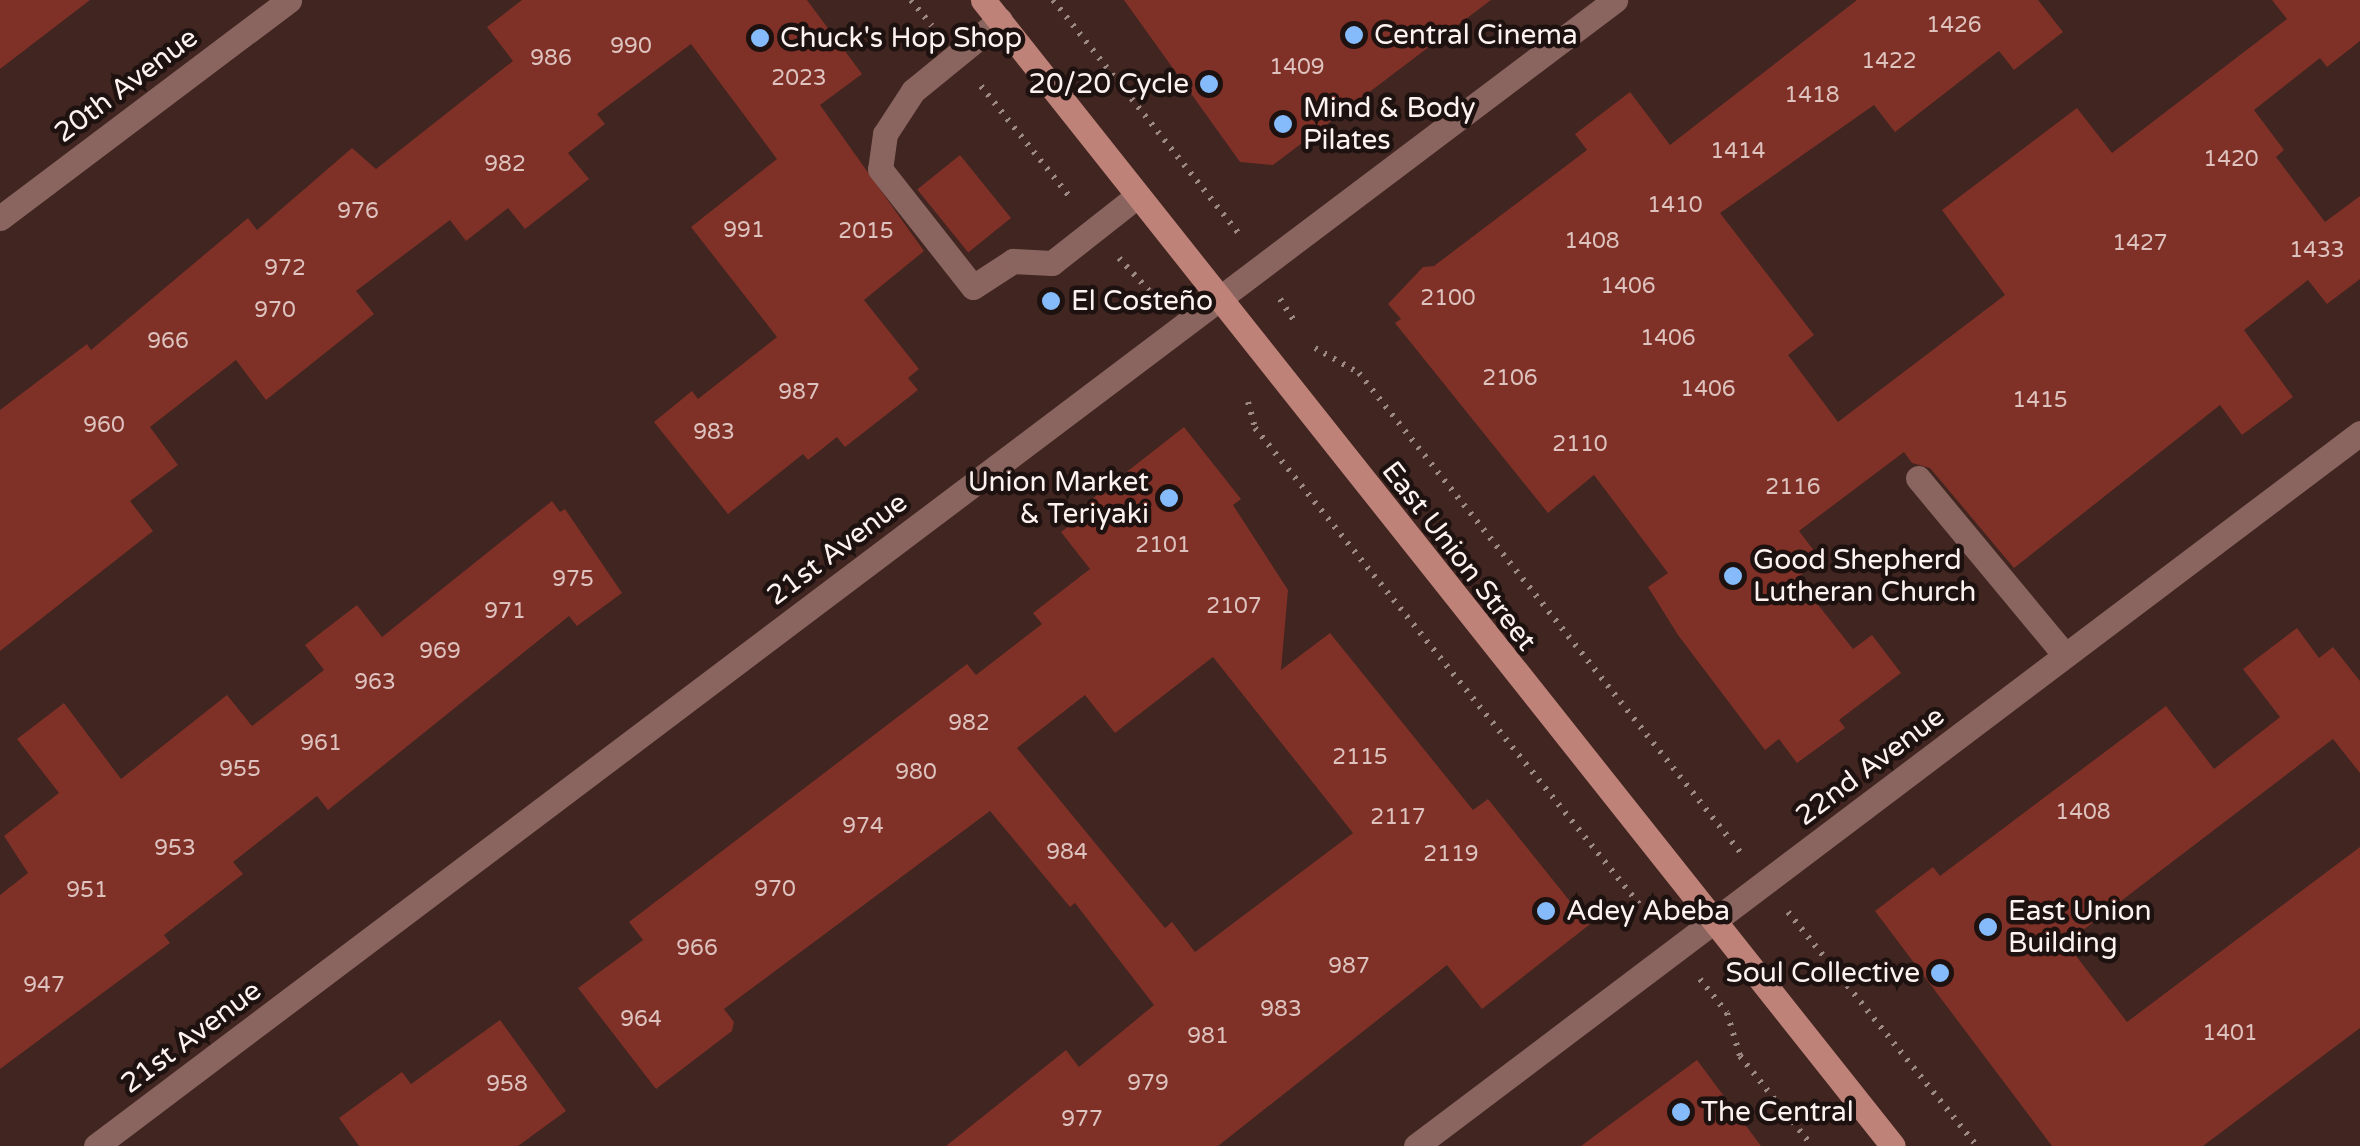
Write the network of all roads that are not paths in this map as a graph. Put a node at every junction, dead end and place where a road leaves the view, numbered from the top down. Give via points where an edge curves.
1 (289, 0) edge
2 (1615, 0) edge
3 (992, 10) edge
4 (1137, 196) junction
5 (0, 218) edge
6 (1217, 299) junction
7 (2360, 433) edge
8 (1918, 478) dead end
9 (2064, 656) junction
10 (1711, 924) junction
11 (96, 1146) edge
12 (1416, 1146) edge
13 (1893, 1146) edge

1 - 5 street, 20th Avenue
2 - 6 street, 21st Avenue
3 - 4 main road, East Union Street
3 - 4 street via 913,91 885,134 880,169 972,287 1013,261 1052,264
4 - 6 main road, East Union Street
6 - 10 main road, East Union Street
6 - 11 street, 21st Avenue
7 - 9 street, 22nd Avenue
8 - 9 street
9 - 10 street, 22nd Avenue
10 - 12 street, 22nd Avenue
10 - 13 main road, East Union Street

